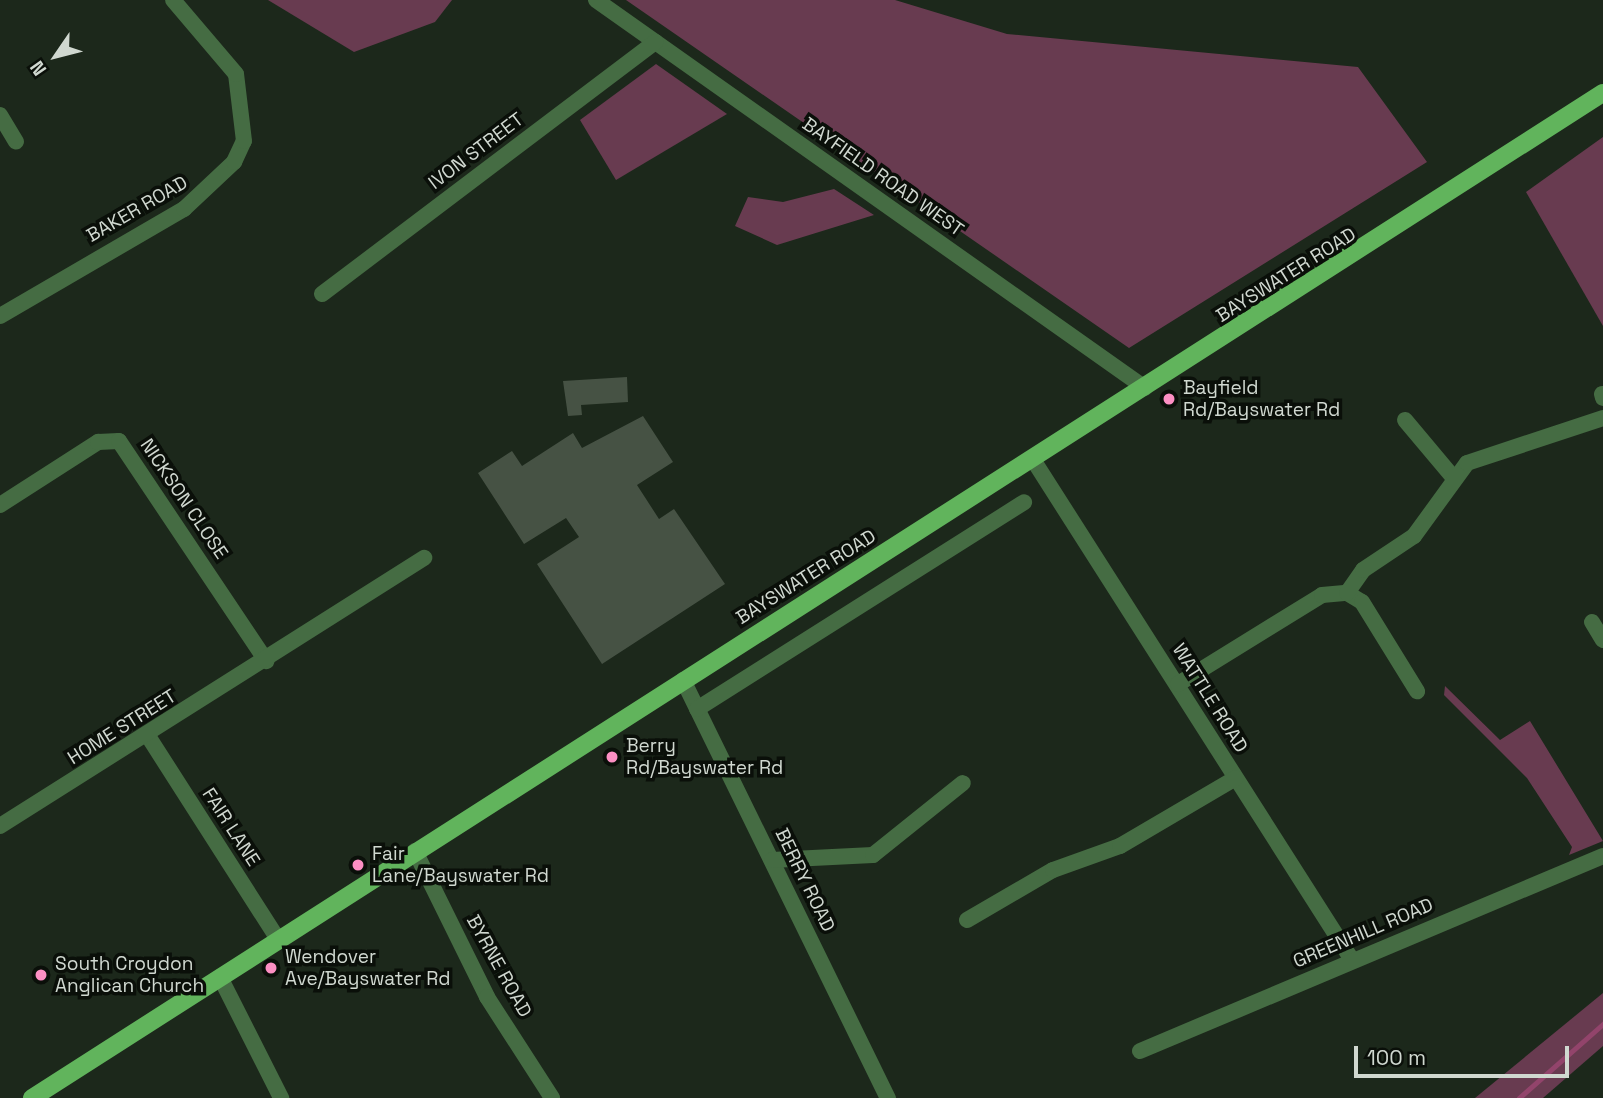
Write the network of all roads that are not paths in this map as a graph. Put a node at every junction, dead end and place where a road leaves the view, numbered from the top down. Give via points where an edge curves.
1 (173, 0) edge
2 (596, 0) edge
3 (655, 42) junction
4 (1603, 93) edge
5 (0, 115) edge
6 (16, 142) dead end
7 (322, 294) dead end
8 (0, 316) edge
9 (1145, 388) junction
10 (1603, 418) edge
11 (1405, 420) dead end
12 (1032, 458) junction
13 (1452, 476) junction
14 (1024, 502) dead end
15 (0, 505) edge
16 (424, 558) dead end
17 (1347, 593) junction
18 (1592, 622) dead end
19 (1603, 640) edge
20 (266, 661) junction
21 (683, 680) junction
22 (1178, 684) junction
23 (1417, 691) dead end
24 (697, 709) junction
25 (148, 736) junction
26 (1236, 778) junction
27 (963, 783) dead end
28 (0, 826) edge
29 (415, 851) junction
30 (1603, 856) edge
31 (772, 860) junction
32 (967, 920) dead end
33 (278, 939) junction
34 (1352, 960) junction
35 (220, 977) junction
36 (1140, 1051) dead end
37 (32, 1098) edge
38 (281, 1098) edge
39 (552, 1098) edge
40 (888, 1098) edge

1 - 8 street, BAKER ROAD via 236,74 244,141 233,162 184,209
2 - 3 street, BAYFIELD ROAD WEST
3 - 7 street, IVON STREET
3 - 9 street, BAYFIELD ROAD WEST
4 - 9 main road, BAYSWATER ROAD
5 - 6 street
9 - 12 main road, BAYSWATER ROAD
10 - 13 street via 1467,463
11 - 13 street
12 - 21 main road, BAYSWATER ROAD
12 - 22 street, WATTLE ROAD
13 - 17 street via 1414,536 1363,570
14 - 24 street
15 - 20 street, NICKSON CLOSE via 98,442 119,441
16 - 20 street, HOME STREET
17 - 22 street via 1322,594
17 - 23 street via 1362,602
18 - 19 street
20 - 25 street, HOME STREET
21 - 24 street, BERRY ROAD
21 - 29 main road, BAYSWATER ROAD
22 - 26 street, WATTLE ROAD
24 - 31 street, BERRY ROAD
25 - 28 street, HOME STREET
25 - 33 street, FAIR LANE
26 - 32 street via 1120,846 1053,870
26 - 34 street, WATTLE ROAD
27 - 31 street via 873,855
29 - 33 main road, BAYSWATER ROAD
29 - 39 street, BYRNE ROAD via 487,997
30 - 34 street, GREENHILL ROAD
31 - 40 street, BERRY ROAD
33 - 35 main road, BAYSWATER ROAD
34 - 36 street, GREENHILL ROAD
35 - 37 main road, BAYSWATER ROAD
35 - 38 street

